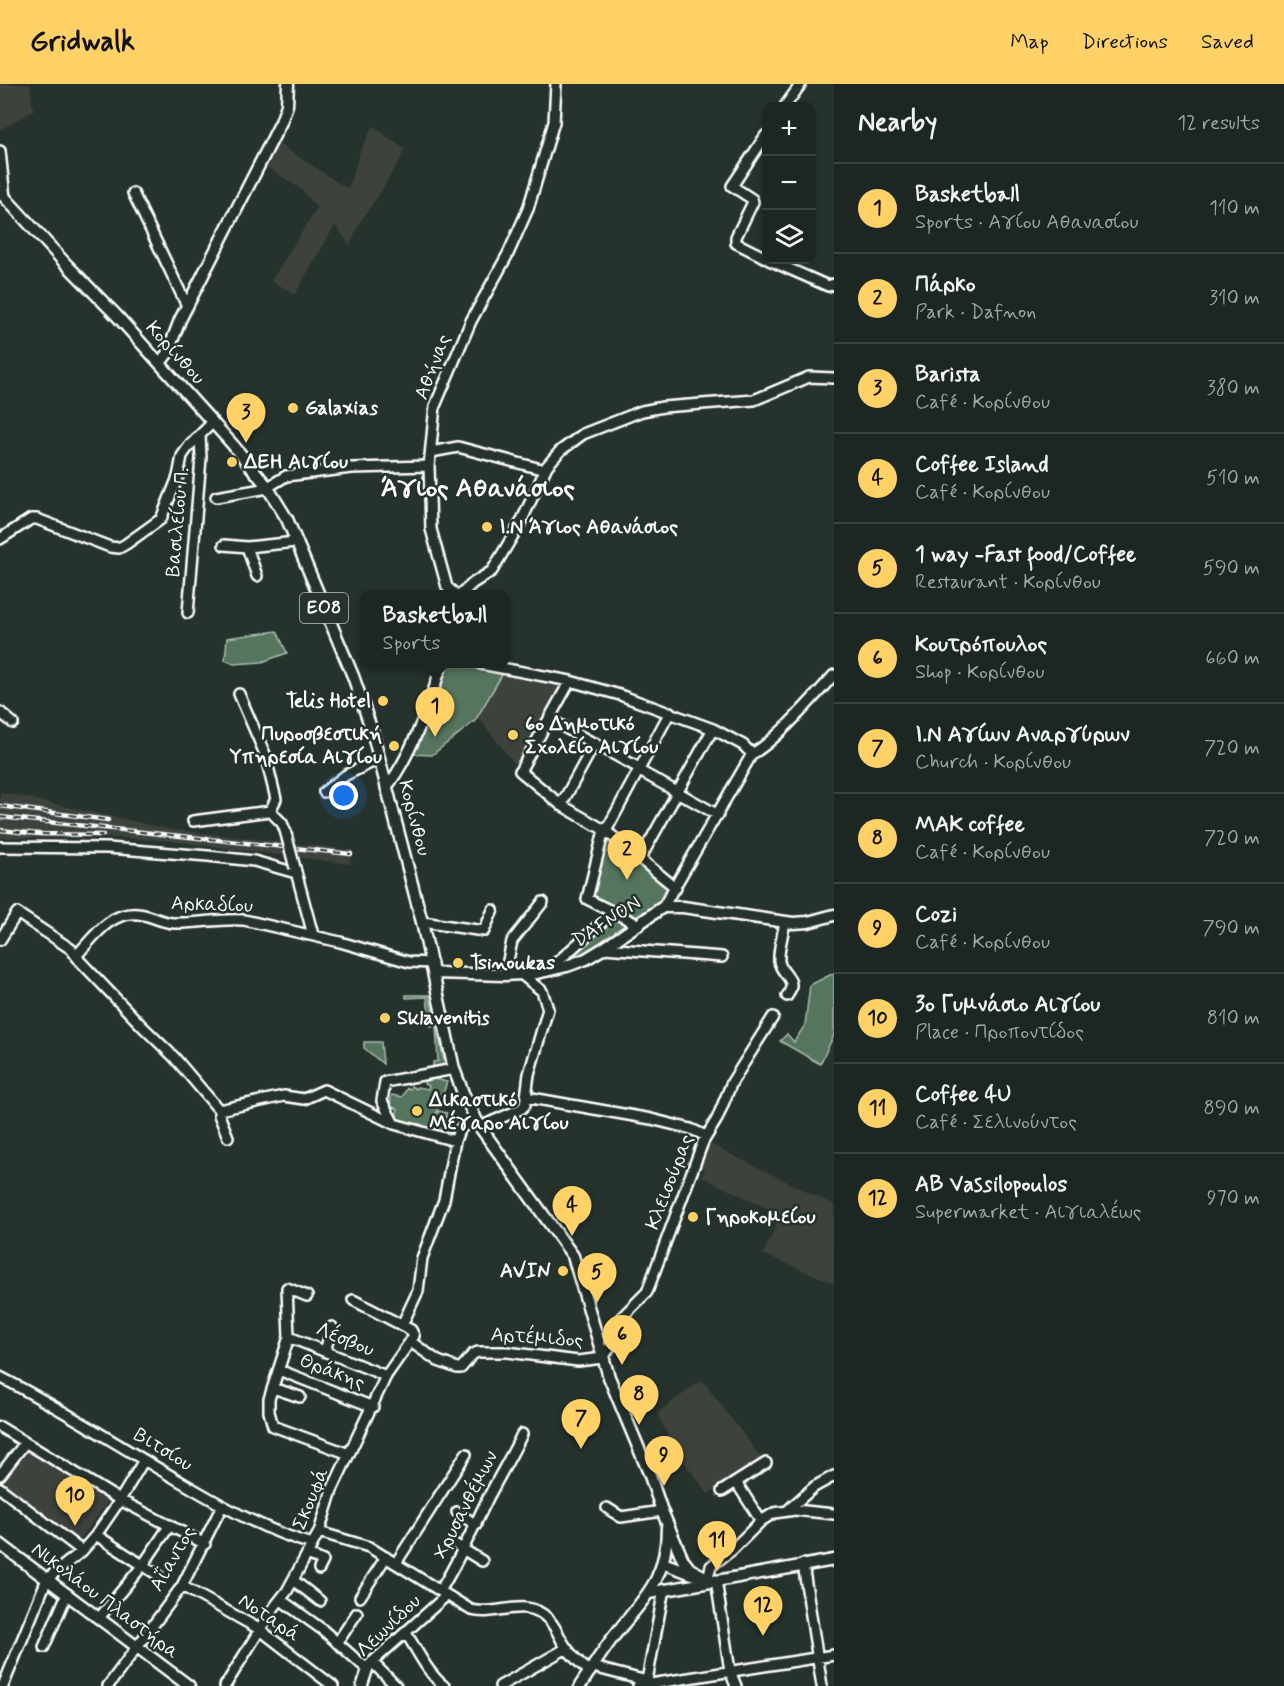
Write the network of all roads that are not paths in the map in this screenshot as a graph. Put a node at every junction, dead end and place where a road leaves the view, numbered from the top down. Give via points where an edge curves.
1 (288, 84) edge
2 (556, 84) edge
3 (801, 84) edge
4 (788, 102) edge
5 (762, 141) edge
6 (0, 152) edge
7 (133, 193) dead end
8 (3, 195) edge
9 (762, 256) edge
10 (779, 264) edge
11 (834, 284) edge
12 (187, 306) junction
13 (160, 363) junction
14 (834, 378) edge
15 (213, 422) junction
16 (200, 435) junction
17 (431, 452) junction
18 (429, 466) junction
19 (545, 470) junction
20 (268, 488) junction
21 (216, 497) dead end
22 (0, 539) edge
23 (296, 542) junction
24 (224, 545) dead end
25 (247, 547) junction
26 (257, 576) dead end
27 (450, 590) edge
28 (466, 590) edge
29 (188, 613) dead end
30 (440, 668) edge
31 (506, 668) edge
32 (834, 675) edge
33 (570, 681) junction
34 (239, 694) dead end
35 (0, 712) edge
36 (670, 712) junction
37 (549, 719) junction
38 (13, 723) dead end
39 (712, 729) junction
40 (595, 743) junction
41 (752, 754) junction
42 (379, 759) junction
43 (639, 769) junction
44 (387, 788) junction
45 (324, 792) dead end
46 (677, 792) junction
47 (561, 805) junction
48 (270, 811) junction
49 (718, 815) junction
50 (193, 821) dead end
51 (605, 830) junction
52 (0, 847) edge
53 (640, 859) junction
54 (296, 870) junction
55 (676, 888) junction
56 (543, 902) dead end
57 (668, 907) junction
58 (493, 910) dead end
59 (610, 915) dead end
60 (834, 915) edge
61 (422, 922) junction
62 (785, 922) junction
63 (639, 925) junction
64 (313, 935) junction
65 (0, 940) edge
66 (604, 948) junction
67 (76, 956) junction
68 (722, 957) dead end
69 (433, 968) junction
70 (547, 971) junction
71 (522, 974) junction
72 (505, 975) junction
73 (787, 996) dead end
74 (773, 1017) dead end
75 (454, 1068) junction
76 (526, 1097) junction
77 (219, 1110) junction
78 (477, 1122) junction
79 (394, 1124) junction
80 (706, 1136) junction
81 (228, 1137) dead end
82 (455, 1141) junction
83 (307, 1296) dead end
84 (353, 1300) dead end
85 (402, 1325) junction
86 (332, 1327) dead end
87 (289, 1337) junction
88 (411, 1342) junction
89 (325, 1351) junction
90 (603, 1358) junction
91 (279, 1370) junction
92 (386, 1376) junction
93 (0, 1377) edge
94 (273, 1388) junction
95 (300, 1397) dead end
96 (373, 1407) junction
97 (0, 1427) edge
98 (522, 1434) dead end
99 (25, 1443) junction
100 (349, 1454) junction
101 (466, 1454) dead end
102 (144, 1460) junction
103 (766, 1462) dead end
104 (0, 1476) edge
105 (834, 1476) edge
106 (736, 1482) junction
107 (0, 1488) edge
108 (722, 1491) dead end
109 (120, 1500) junction
110 (222, 1506) junction
111 (607, 1508) dead end
112 (788, 1510) junction
113 (662, 1511) junction
114 (457, 1512) dead end
115 (834, 1514) edge
116 (761, 1521) junction
117 (667, 1524) junction
118 (476, 1525) junction
119 (170, 1526) junction
120 (319, 1532) junction
121 (96, 1535) junction
122 (673, 1536) junction
123 (453, 1543) dead end
124 (205, 1544) junction
125 (312, 1544) junction
126 (0, 1545) edge
127 (464, 1550) junction
128 (82, 1551) junction
129 (307, 1554) junction
130 (386, 1557) junction
131 (834, 1560) edge
132 (482, 1561) dead end
133 (396, 1563) junction
134 (803, 1564) junction
135 (142, 1565) junction
136 (665, 1567) junction
137 (319, 1569) dead end
138 (159, 1575) dead end
139 (47, 1579) junction
140 (708, 1579) junction
141 (293, 1580) junction
142 (182, 1586) junction
143 (655, 1590) junction
144 (443, 1593) junction
145 (67, 1594) junction
146 (360, 1597) dead end
147 (281, 1600) junction
148 (320, 1601) dead end
149 (357, 1613) dead end
150 (99, 1618) junction
151 (259, 1629) junction
152 (406, 1633) junction
153 (337, 1643) junction
154 (136, 1646) junction
155 (44, 1647) dead end
156 (567, 1648) junction
157 (834, 1655) edge
158 (817, 1658) junction
159 (370, 1666) junction
160 (591, 1670) junction
161 (730, 1671) junction
162 (644, 1685) edge
163 (3, 1686) edge
164 (108, 1686) edge
165 (189, 1686) edge
166 (225, 1686) edge
167 (333, 1686) edge
168 (362, 1686) edge
169 (396, 1686) edge
170 (444, 1686) edge
171 (500, 1686) edge
172 (580, 1686) edge
173 (736, 1686) edge
174 (822, 1686) edge

1 - 12 main road via 281,122
2 - 17 street, Αθήνας via 554,122 528,209 484,295 435,406
3 - 4 street
5 - 9 street via 732,186 753,202 736,243
6 - 8 street
7 - 12 street
8 - 13 main road, Κορίνθου / ΕΟ8
10 - 11 street via 828,286
12 - 13 main road
13 - 15 main road, Κορίνθου / ΕΟ8
14 - 19 street via 809,377 754,400 642,411 583,434 560,451
15 - 16 street
15 - 20 main road, Κορίνθου / ΕΟ8
16 - 22 street via 182,456 178,477 160,519 119,548 37,519
16 - 29 street, Βασιλείου Π.
17 - 18 street, Αθήνας
17 - 19 street via 458,447
18 - 20 street via 352,468 286,476
18 - 27 street, Αθήνας via 431,529
19 - 28 street via 492,571
20 - 21 street
20 - 23 main road, Κορίνθου / ΕΟ8
23 - 25 street
23 - 42 main road, Κορίνθου / ΕΟ8 via 362,701
24 - 25 street
25 - 26 street
30 - 44 street via 432,696
31 - 33 street
32 - 41 street
33 - 36 street
33 - 37 street
34 - 48 street via 265,754 276,799
35 - 38 street
36 - 39 street
36 - 43 street
37 - 40 street
37 - 47 street via 520,771
39 - 41 street
39 - 46 street
40 - 43 street
40 - 47 street
41 - 49 street
42 - 44 main road, Κορίνθου / ΕΟ8
42 - 45 street via 346,774
43 - 46 street
43 - 51 street
44 - 61 main road, Κορίνθου / ΕΟ8
46 - 49 street
46 - 53 street
47 - 51 street
48 - 50 street
48 - 54 street, bridge via 282,823
49 - 55 street
51 - 53 street
51 - 63 street via 587,899
52 - 54 street via 199,855
53 - 55 street
54 - 64 street
55 - 57 street
56 - 72 street via 512,941
57 - 62 main road, DAFNON
57 - 63 main road, DAFNON
58 - 61 street via 484,931
59 - 70 street
60 - 62 main road, DAFNON via 808,922
61 - 69 main road, Κορίνθου / ΕΟ8
62 - 73 street via 779,960 791,983
63 - 66 main road, DAFNON
64 - 67 street, Αρκαδίου via 244,920 172,923 131,914 107,922
64 - 69 street, Αρκαδίου
65 - 67 street via 18,913
66 - 68 street
66 - 70 main road, DAFNON via 580,962
67 - 77 street via 174,1057
69 - 72 main road, DAFNON
69 - 75 main road, Κορίνθου / ΕΟ8
70 - 71 main road, DAFNON
71 - 72 main road, DAFNON
71 - 76 street via 542,991 548,1009
74 - 80 street, Κλεισούρας via 732,1082
75 - 78 main road, Κορίνθου / ΕΟ8
75 - 79 street via 386,1082 382,1101
76 - 78 street via 521,1109
76 - 80 street via 651,1119
77 - 79 street via 284,1096 304,1099 324,1090
77 - 81 street
78 - 82 street via 459,1130
78 - 90 main road, Κορίνθου / ΕΟ8 via 570,1251 579,1270
79 - 82 street
80 - 90 street, Κλεισούρας via 647,1292 617,1322
82 - 85 street via 444,1200 422,1258 418,1291
83 - 87 street via 287,1288
84 - 85 street
85 - 88 street via 414,1332
86 - 89 street
87 - 89 street, Λέσβου
87 - 91 street
88 - 90 street, Αρτέμιδος via 438,1361 457,1368 478,1352 578,1361
88 - 92 street, Σκουφά
89 - 92 street, Λέσβου
90 - 113 main road, Κορίνθου / ΕΟ8
91 - 94 street
91 - 96 street, Θράκης
92 - 96 street, Σκουφά
93 - 102 street, Βιτσίου
94 - 95 street
94 - 100 street via 269,1412 273,1426
96 - 100 street, Σκουφά
97 - 99 street
98 - 118 street, Χρυσανθέμων
99 - 104 street
99 - 109 street
100 - 120 street, Σκουφά
101 - 133 street
102 - 109 street
102 - 110 street, Βιτσίου
103 - 106 street
105 - 112 street via 807,1492
106 - 108 street
106 - 116 street
107 - 128 street
109 - 119 street
109 - 121 street
110 - 124 street, Αΐαντος
110 - 125 street, Βιτσίου via 284,1536
111 - 113 street via 621,1517
112 - 115 street
112 - 116 street
113 - 117 main road, Κορίνθου / ΕΟ8
114 - 118 street
116 - 140 street via 711,1566
117 - 122 main road, Κορίνθου / ΕΟ8
117 - 136 main road, Κορίνθου / ΕΟ8
118 - 127 street, Χρυσανθέμων
119 - 124 street
119 - 135 street
120 - 125 street, Σκουφά
120 - 130 street via 364,1545
121 - 128 street
121 - 135 street
122 - 136 main road
122 - 140 main road, ΕΟ8 via 685,1563
123 - 127 street
124 - 142 street, Αΐαντος
125 - 129 street, Σκουφά
126 - 139 main road, Νικολάου Πλαστήρα
127 - 132 street
127 - 144 street, Χρυσανθέμων
128 - 139 street
129 - 137 street via 323,1561
129 - 141 street, Σκουφά
130 - 133 street
130 - 146 street
131 - 134 main road
133 - 144 street
134 - 140 main road
134 - 158 street
135 - 138 street
135 - 150 street
136 - 140 main road via 689,1580
136 - 143 main road
139 - 145 main road, Νικολάου Πλαστήρα
139 - 163 street
140 - 143 main road
140 - 161 street
141 - 147 street, Σκουφά
141 - 148 street
142 - 151 street, Νοταρά
142 - 154 street, Αΐαντος
143 - 160 main road via 611,1640
143 - 162 street
144 - 152 street, Λεωνίδου
144 - 156 street via 476,1611 536,1610 553,1623
145 - 150 main road, Νικολάου Πλαστήρα
145 - 155 street
147 - 151 street, Σκουφά
147 - 153 street
149 - 153 street
150 - 154 main road, Νικολάου Πλαστήρα
151 - 166 street, Σκουφά
151 - 167 street, Νοταρά
152 - 159 street, Λεωνίδου
152 - 170 street
153 - 159 street
154 - 164 street, Αΐαντος
154 - 165 main road, Νικολάου Πλαστήρα
156 - 160 street via 580,1665
156 - 171 street
157 - 158 street
158 - 161 street
158 - 174 street
159 - 168 street, Λεωνίδου
159 - 169 street
160 - 162 street
160 - 172 main road
161 - 162 street
161 - 173 street

